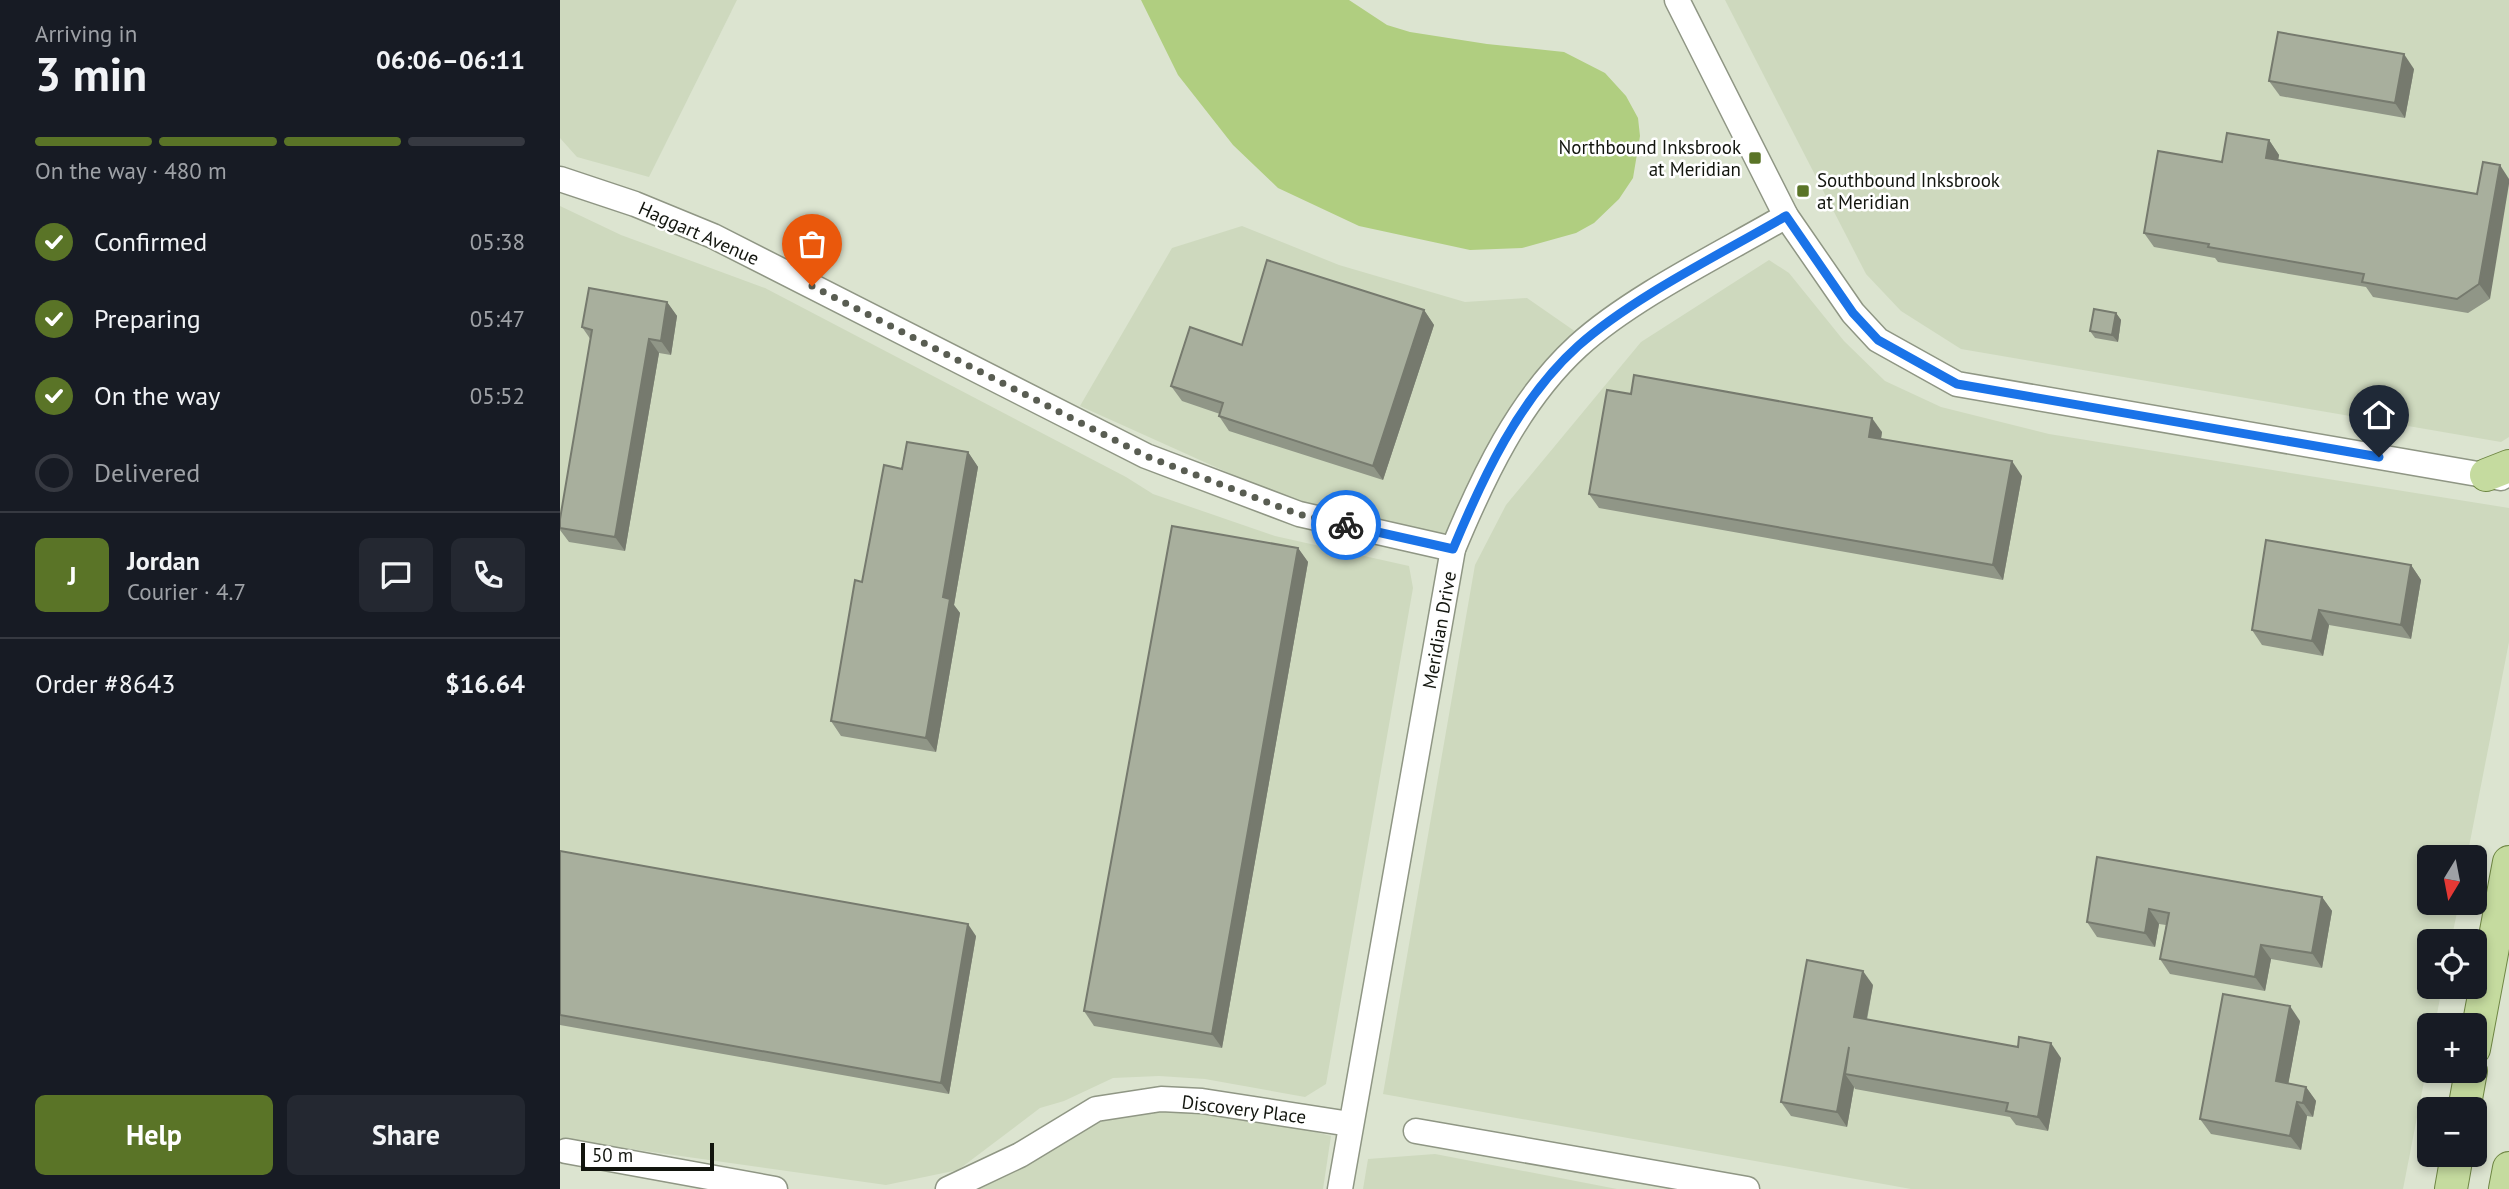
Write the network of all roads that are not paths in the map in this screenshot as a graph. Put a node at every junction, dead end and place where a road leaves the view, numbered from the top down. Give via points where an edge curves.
1 (1677, 0) edge
2 (560, 179) edge
3 (1786, 216) junction
4 (2501, 473) edge
5 (1453, 549) junction
6 (2509, 862) edge
7 (2481, 1013) edge
8 (1350, 1124) junction
9 (1416, 1131) dead end
10 (566, 1151) dead end
11 (2455, 1167) edge
12 (2509, 1168) edge
13 (775, 1189) edge
14 (948, 1189) edge
15 (1340, 1189) edge
16 (1747, 1189) edge
17 (2451, 1189) edge
18 (2505, 1189) edge

1 - 3 street
2 - 5 street, Haggart Avenue via 713,236 1146,456 1298,514
3 - 4 street via 1853,313 1878,340 1957,384
3 - 5 street, Meridian Drive via 1621,313 1578,346 1540,387 1508,435
5 - 8 street, Meridian Drive
6 - 7 main road
8 - 14 street, Discovery Place via 1202,1101 1161,1099 1096,1109 1020,1155
8 - 15 street, Meridian Drive
9 - 16 street
10 - 13 street
11 - 17 main road
12 - 18 main road

